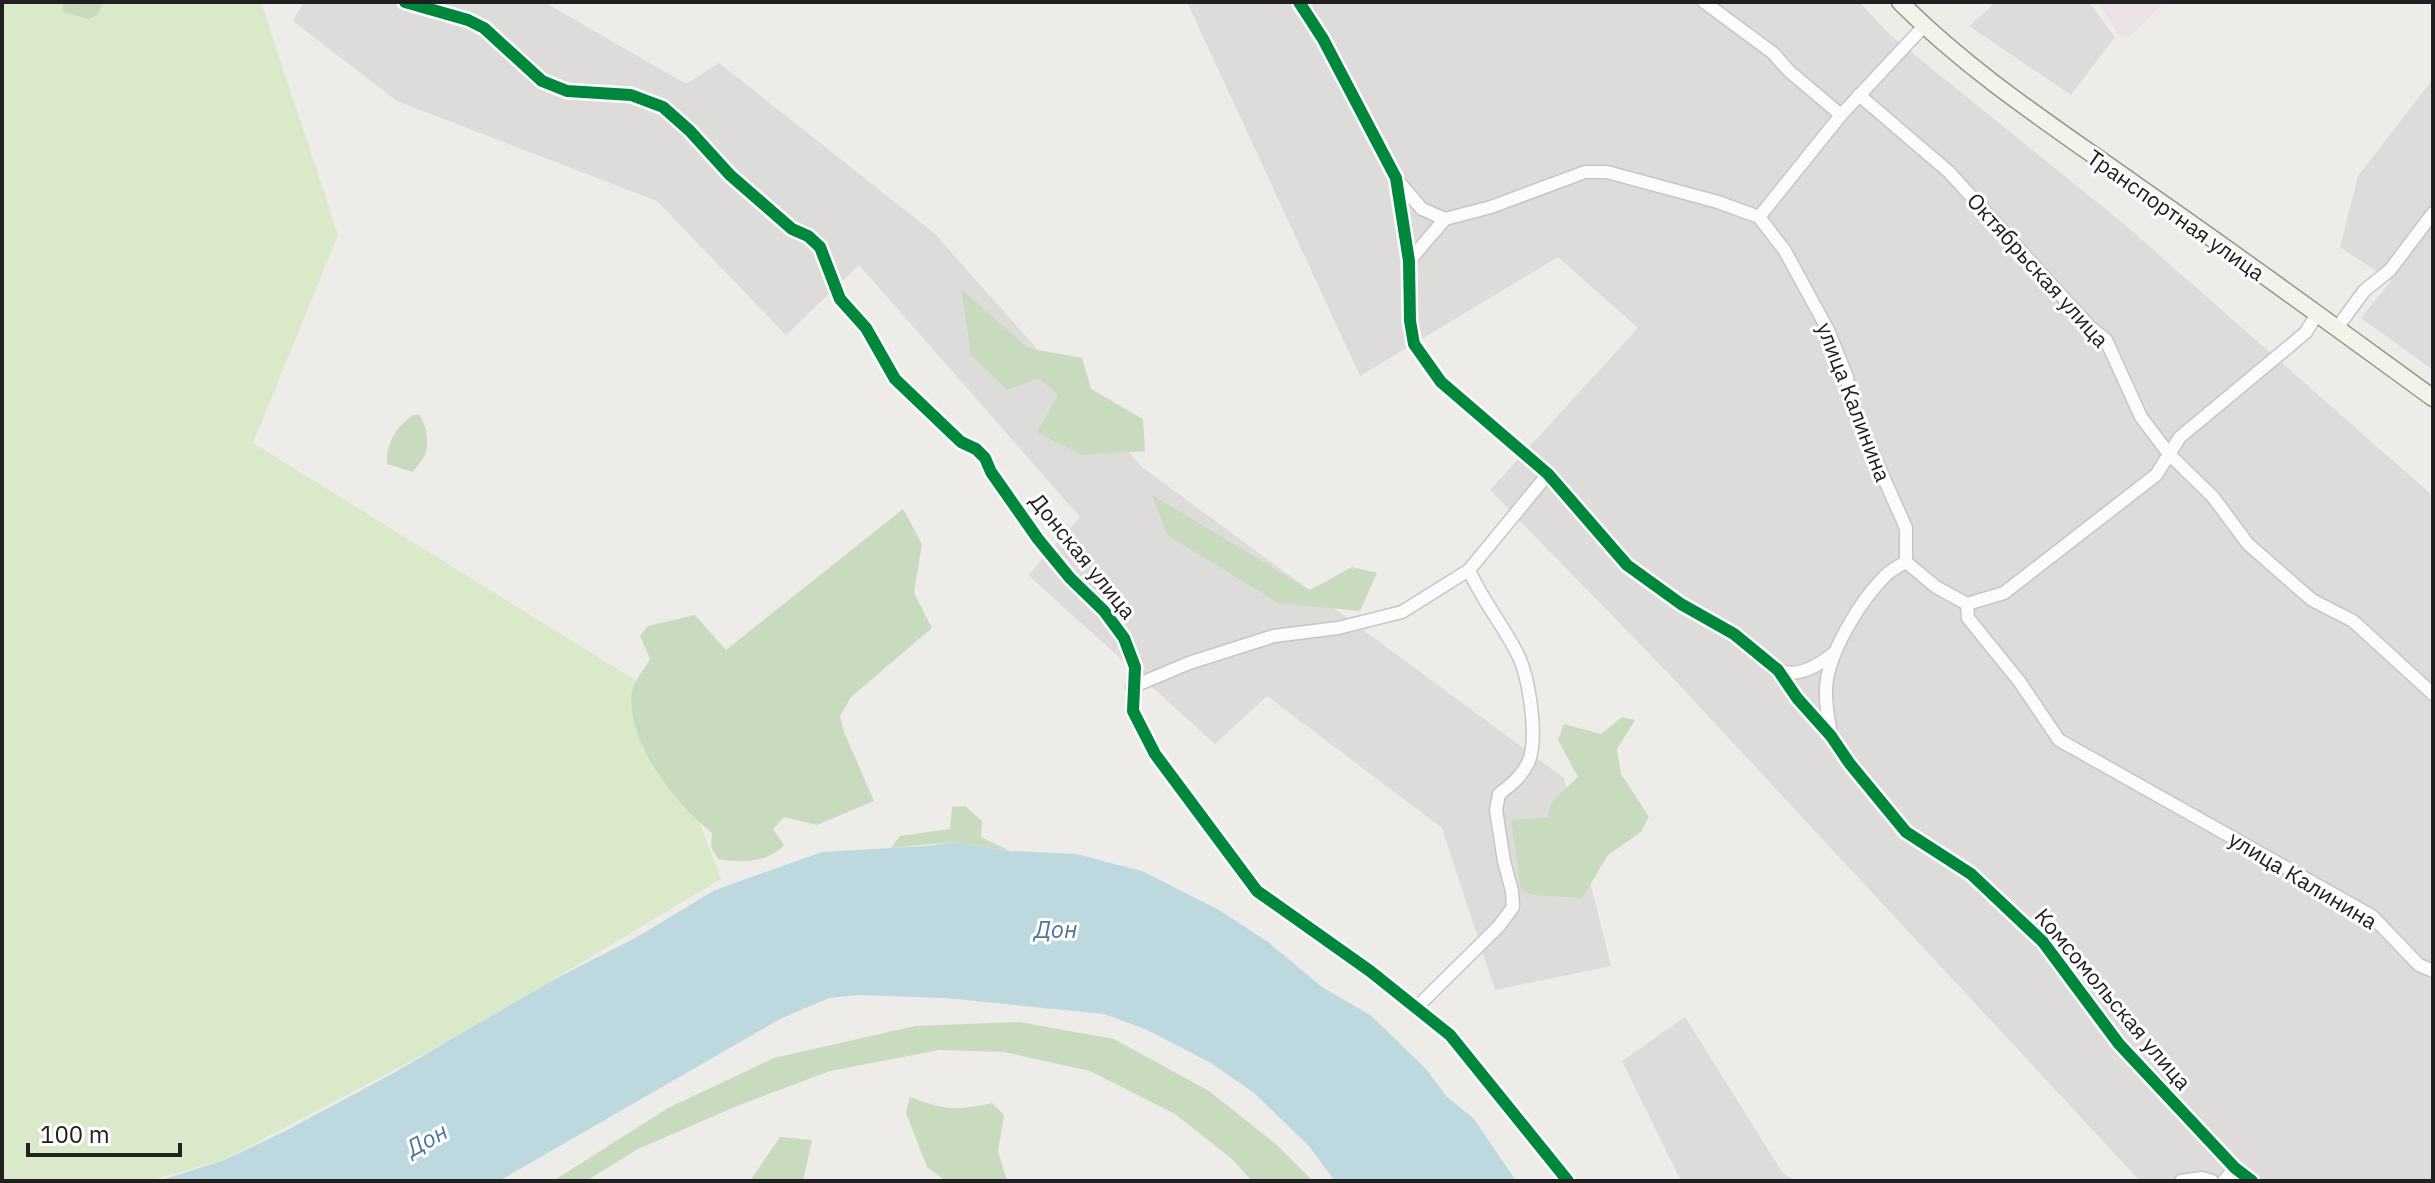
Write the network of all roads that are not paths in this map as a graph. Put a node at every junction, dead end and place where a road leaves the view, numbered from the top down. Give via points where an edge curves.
1 (405, 2) edge
2 (1299, 2) edge
3 (1704, 2) edge
4 (1900, 2) edge
5 (1924, 26) junction
6 (1859, 95) junction
7 (1841, 115) junction
8 (1396, 178) junction
9 (2433, 213) edge
10 (1759, 217) junction
11 (1445, 219) junction
12 (1409, 261) junction
13 (2317, 314) junction
14 (2337, 328) junction
15 (2433, 398) edge
16 (2169, 454) junction
17 (1548, 474) junction
18 (1906, 562) junction
19 (1469, 570) junction
20 (1967, 604) junction
21 (1834, 653) junction
22 (1778, 670) junction
23 (1132, 687) junction
24 (2433, 694) edge
25 (1831, 736) junction
26 (2433, 971) edge
27 (1416, 1008) junction
28 (2235, 1168) junction
29 (1568, 1181) edge
30 (2181, 1181) edge
31 (2212, 1181) edge
32 (2224, 1181) edge
33 (2252, 1181) edge

1 - 23 street, Донская улица via 484,28 542,81 567,91 631,95 663,107 730,175 820,247 840,299 866,328 895,379 985,458 1038,539 1124,638 1135,667
2 - 8 street, Комсомольская улица
3 - 7 street via 1773,53
4 - 5 main road, Транспортная улица
5 - 6 street
5 - 13 main road, Транспортная улица via 2047,126
6 - 7 street
6 - 16 street, Октябрьская улица via 1949,172 2106,340 2141,417
7 - 10 street
8 - 11 street via 1422,209
8 - 12 street, Комсомольская улица
9 - 14 street
10 - 11 street via 1607,172 1585,172
10 - 18 street, улица Калинина via 1785,251 1828,330 1847,377 1850,402 1906,528
11 - 12 street
12 - 17 street, Комсомольская улица via 1414,344 1441,382
13 - 14 main road, Транспортная улица
13 - 16 street via 2306,332 2180,437
14 - 15 main road, Транспортная улица
16 - 20 street via 2156,475 2004,593
16 - 24 street, Октябрьская улица via 2213,497 2248,544 2312,600 2353,621
17 - 19 street
17 - 22 street, Комсомольская улица via 1627,565 1734,634
18 - 20 street
18 - 21 street via 1886,575
19 - 23 street via 1402,612 1274,636
19 - 27 street via 1520,659 1529,696 1530,760 1520,778 1499,794 1496,810 1513,907
20 - 26 street, улица Калинина via 1968,618 2059,740 2372,916 2419,965
21 - 22 street via 1804,670
21 - 25 street via 1825,701
22 - 25 street, Комсомольская улица
23 - 27 street, Донская улица via 1133,711 1155,754 1257,891
25 - 28 street, Комсомольская улица via 1906,832 1971,874 2043,942 2119,1044
27 - 29 street, Донская улица via 1450,1035
28 - 32 street
28 - 33 street, Комсомольская улица
30 - 31 street

